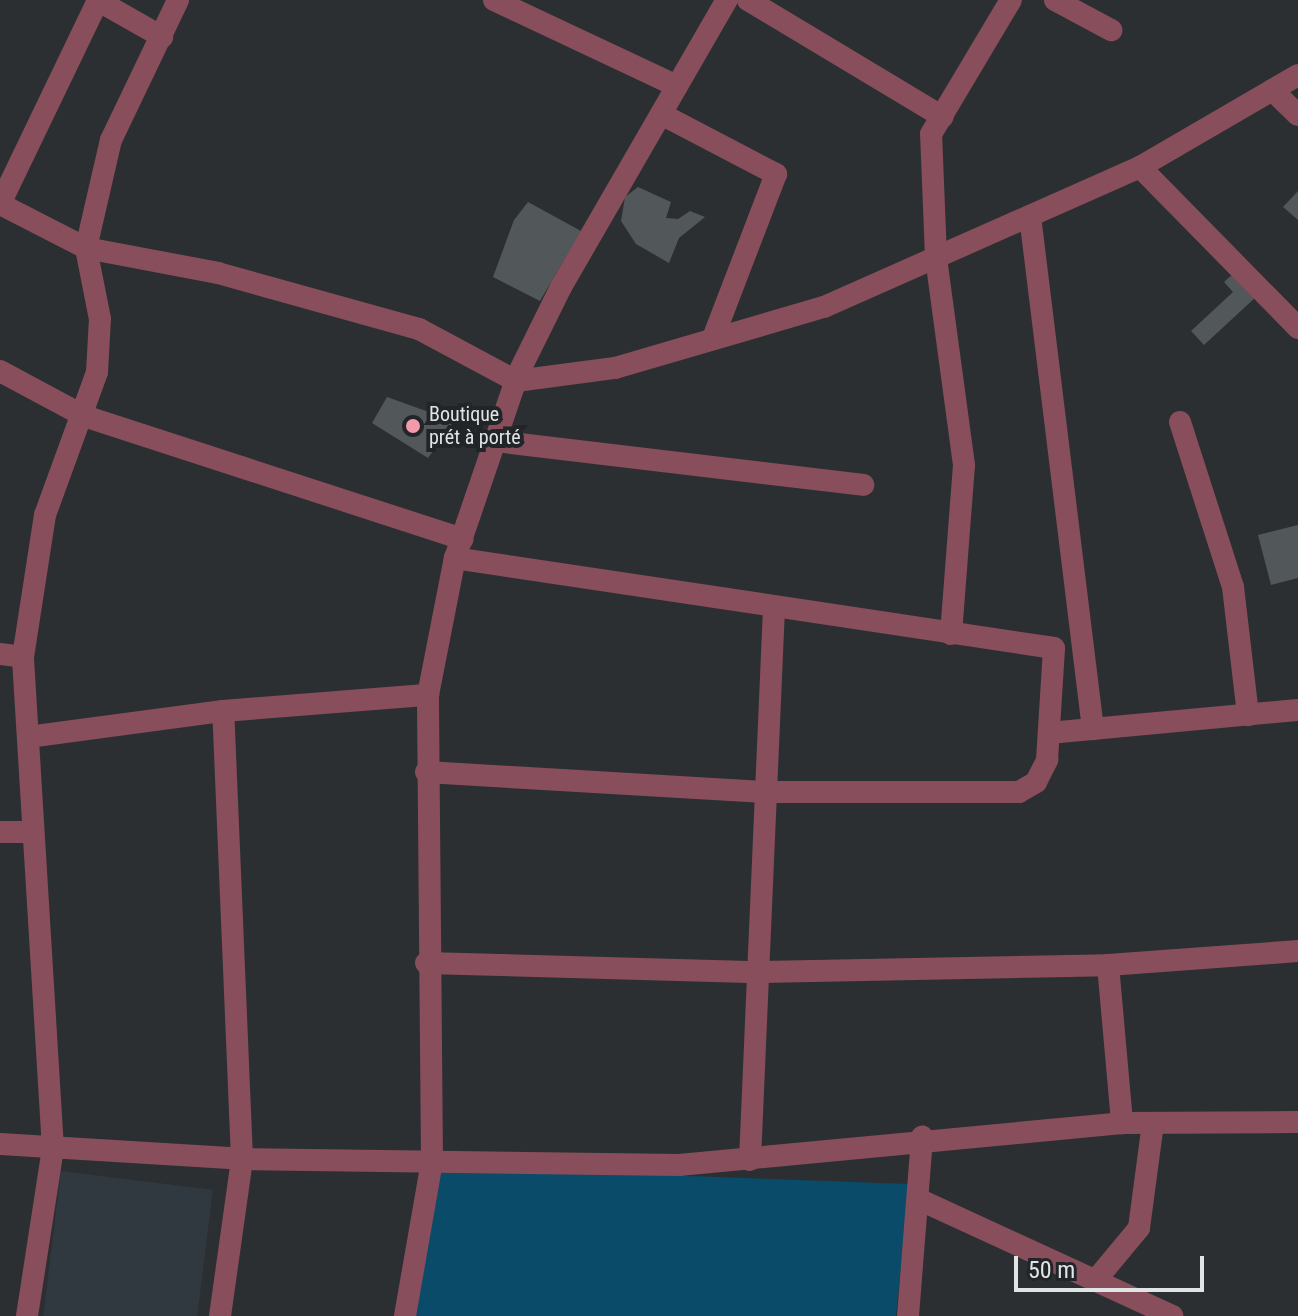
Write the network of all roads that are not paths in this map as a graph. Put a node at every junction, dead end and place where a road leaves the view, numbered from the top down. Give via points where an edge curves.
1 (98, 0) edge
2 (178, 0) edge
3 (494, 0) edge
4 (727, 0) edge
5 (748, 0) edge
6 (1011, 0) edge
7 (1055, 0) edge
8 (530, 8) edge
9 (1111, 30) dead end
10 (162, 37) junction
11 (1298, 75) edge
12 (677, 86) junction
13 (1272, 90) junction
14 (661, 114) junction
15 (1298, 115) edge
16 (943, 117) junction
17 (1140, 167) junction
18 (0, 204) edge
19 (1030, 216) junction
20 (86, 248) junction
21 (936, 257) junction
22 (1298, 328) edge
23 (713, 338) junction
24 (0, 371) edge
25 (516, 381) junction
26 (84, 416) junction
27 (1180, 422) dead end
28 (495, 441) junction
29 (863, 485) dead end
30 (459, 548) junction
31 (774, 607) junction
32 (951, 634) junction
33 (0, 654) edge
34 (23, 657) junction
35 (428, 695) junction
36 (1298, 710) edge
37 (223, 711) junction
38 (1248, 715) junction
39 (1093, 729) junction
40 (1049, 733) junction
41 (28, 737) junction
42 (426, 772) junction
43 (766, 792) junction
44 (0, 832) edge
45 (33, 832) junction
46 (1298, 951) edge
47 (426, 963) junction
48 (1108, 965) junction
49 (758, 972) junction
50 (1298, 1122) edge
51 (1122, 1123) junction
52 (1153, 1123) junction
53 (922, 1137) junction
54 (0, 1144) edge
55 (53, 1149) junction
56 (242, 1159) junction
57 (750, 1160) junction
58 (432, 1161) junction
59 (918, 1199) junction
60 (1095, 1281) junction
61 (27, 1316) edge
62 (220, 1316) edge
63 (405, 1316) edge
64 (908, 1316) edge
65 (1172, 1316) edge

1 - 10 street
1 - 18 street
2 - 10 street
3 - 8 street
4 - 12 street
5 - 16 street
6 - 16 street
7 - 9 street
8 - 12 street
10 - 20 street via 111,140
11 - 13 street
12 - 14 street
13 - 15 street
13 - 17 street
14 - 23 street via 776,174
14 - 25 street via 561,287
16 - 21 street via 931,134
17 - 19 street
17 - 22 street
18 - 20 street
19 - 21 street
19 - 39 street
20 - 25 street via 218,273 419,329
20 - 26 street via 100,319 97,372
21 - 23 street via 824,307
21 - 32 street via 964,465
23 - 25 street via 615,368
24 - 26 street
25 - 28 street
26 - 30 street
26 - 34 street via 45,515
27 - 38 street via 1233,587
28 - 29 street
28 - 30 street
30 - 31 street
30 - 35 street
31 - 32 street
31 - 43 street
32 - 40 street via 1054,648
33 - 34 street
34 - 41 street
35 - 37 street
35 - 42 street
36 - 38 street
37 - 41 street
37 - 56 street
38 - 39 street
39 - 40 street
40 - 43 street via 1047,760 1036,782 1019,792
41 - 45 street
42 - 43 street
42 - 47 street
43 - 49 street
44 - 45 street
45 - 55 street
46 - 48 street
47 - 49 street
47 - 58 street
48 - 49 street
48 - 51 street
49 - 57 street
50 - 52 street
51 - 52 street
51 - 53 street
52 - 60 street via 1139,1228
53 - 57 street
53 - 59 street
54 - 55 street
55 - 56 street
55 - 61 street
56 - 58 street
56 - 62 street
57 - 58 street via 580,1166
58 - 63 street
59 - 60 street
59 - 64 street
60 - 65 street

